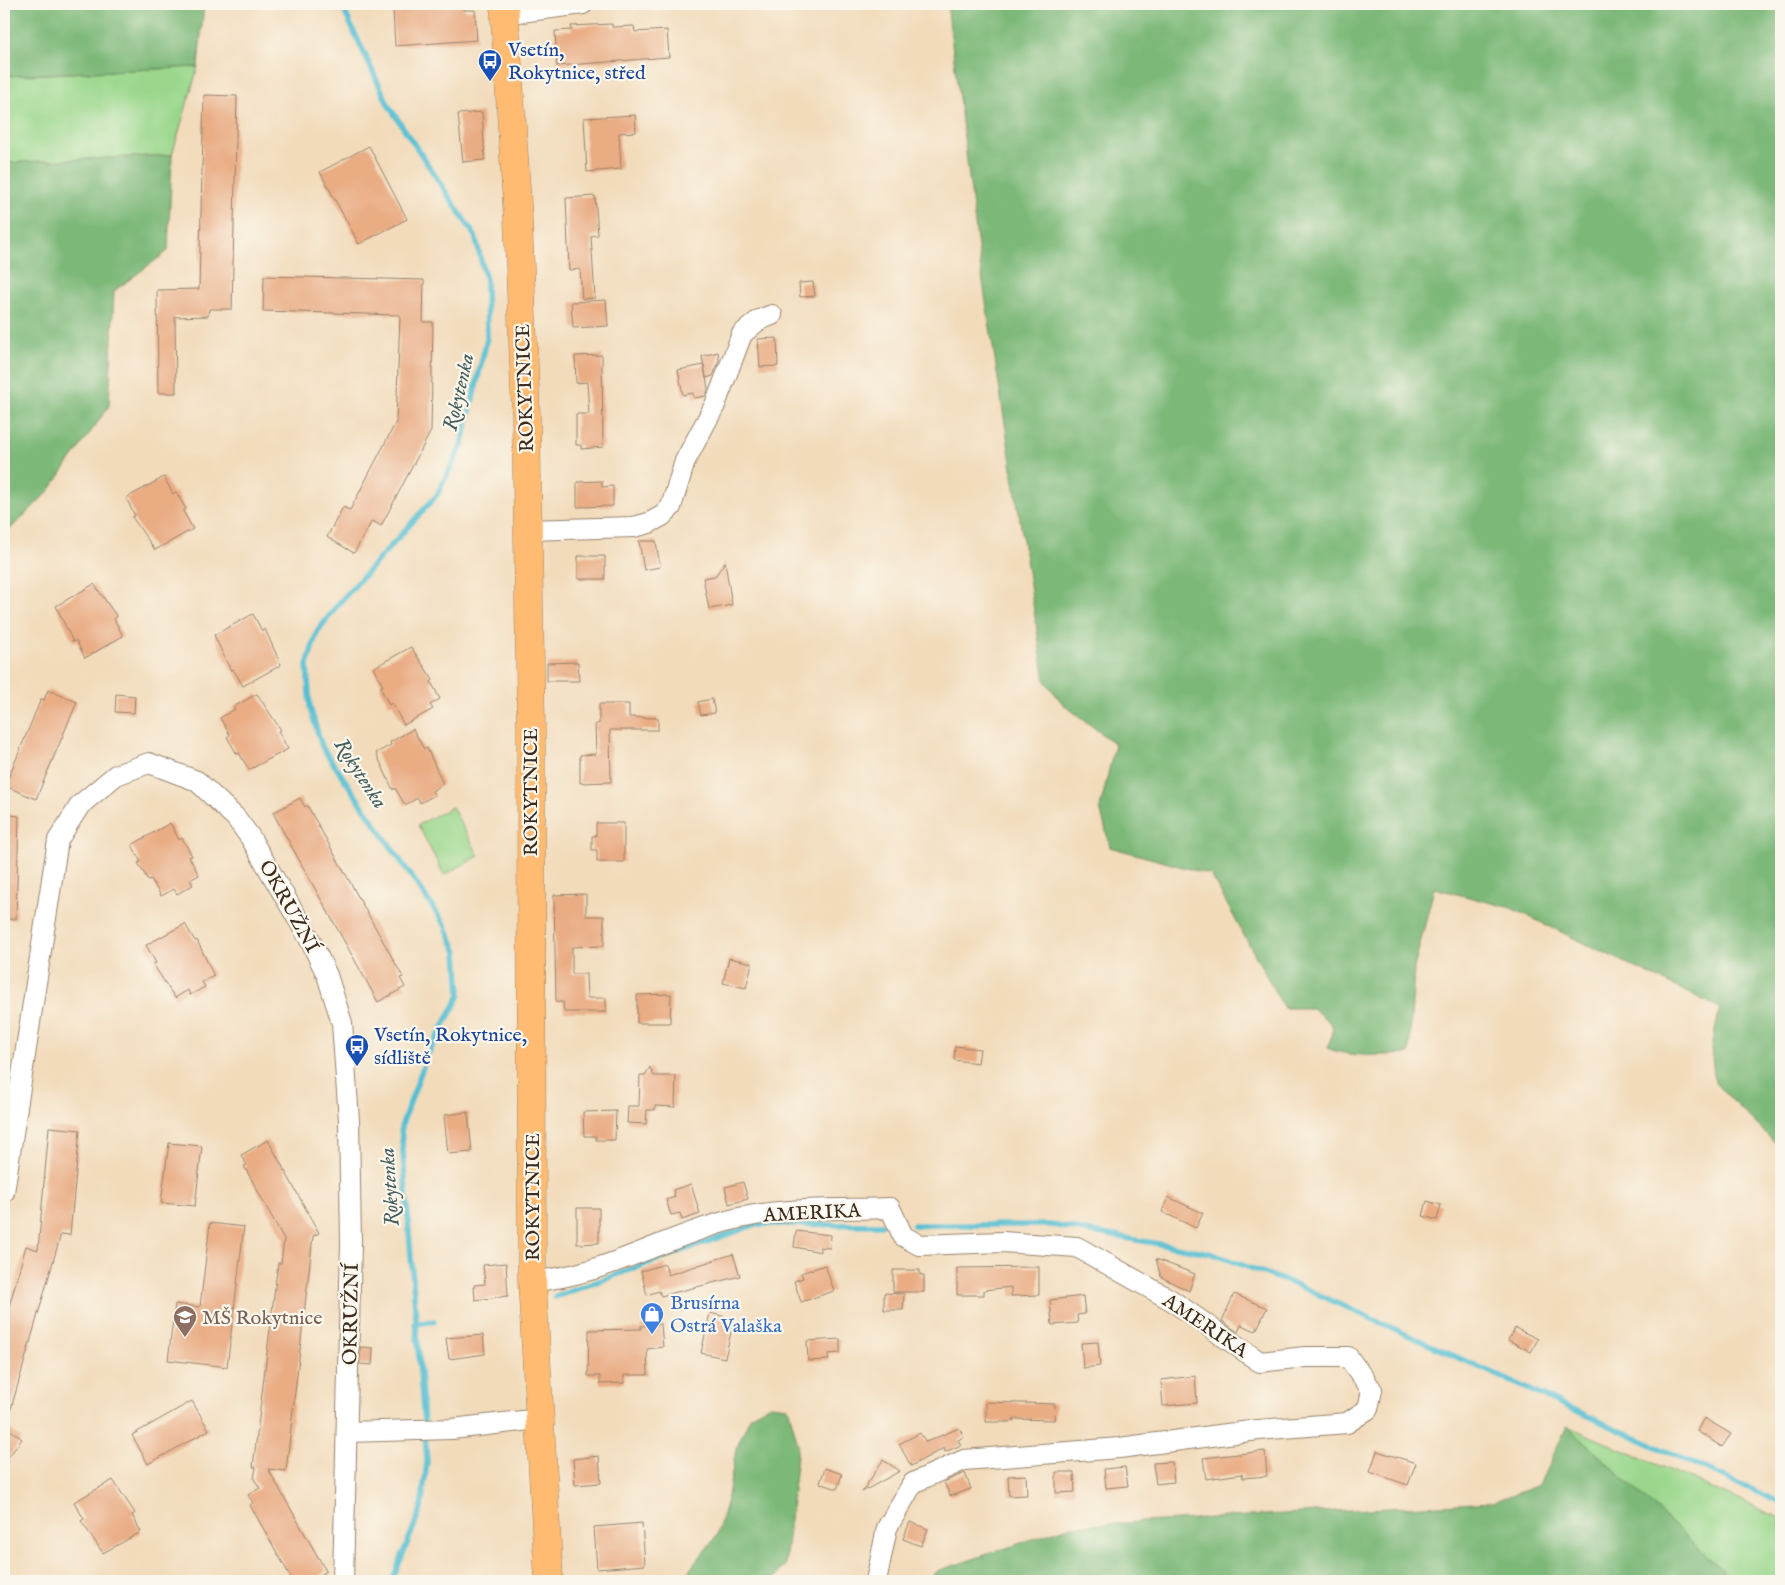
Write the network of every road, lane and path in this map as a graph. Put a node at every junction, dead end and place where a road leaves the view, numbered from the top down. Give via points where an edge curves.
1 (582, 4) edge
2 (504, 9) edge
3 (772, 315) dead end
4 (528, 530) junction
5 (4, 1192) edge
6 (532, 1281) junction
7 (539, 1419) junction
8 (347, 1432) junction
9 (343, 1581) edge
10 (549, 1581) edge
11 (876, 1581) edge

1 - 2 street
2 - 4 main road, ROKYTNICE via 519,249
3 - 4 street via 759,320 742,334 715,405 685,461 671,507 662,516 634,527
4 - 6 main road, ROKYTNICE
5 - 8 street, OKRUŽNÍ via 58,840 80,806 116,775 148,763 197,781 236,818 250,837 313,946 327,975 342,1023 349,1120 352,1243
6 - 7 main road, ROKYTNICE
6 - 11 street, AMERIKA via 564,1277 729,1220 758,1214 890,1208 903,1236 919,1245 1003,1242 1077,1247 1171,1300 1260,1362 1305,1357 1348,1358 1372,1390 1368,1410 1347,1423 1258,1430 1119,1448 964,1460 913,1483 887,1528
7 - 8 street via 452,1429
7 - 10 main road, ROKYTNICE
8 - 9 street, OKRUŽNÍ

